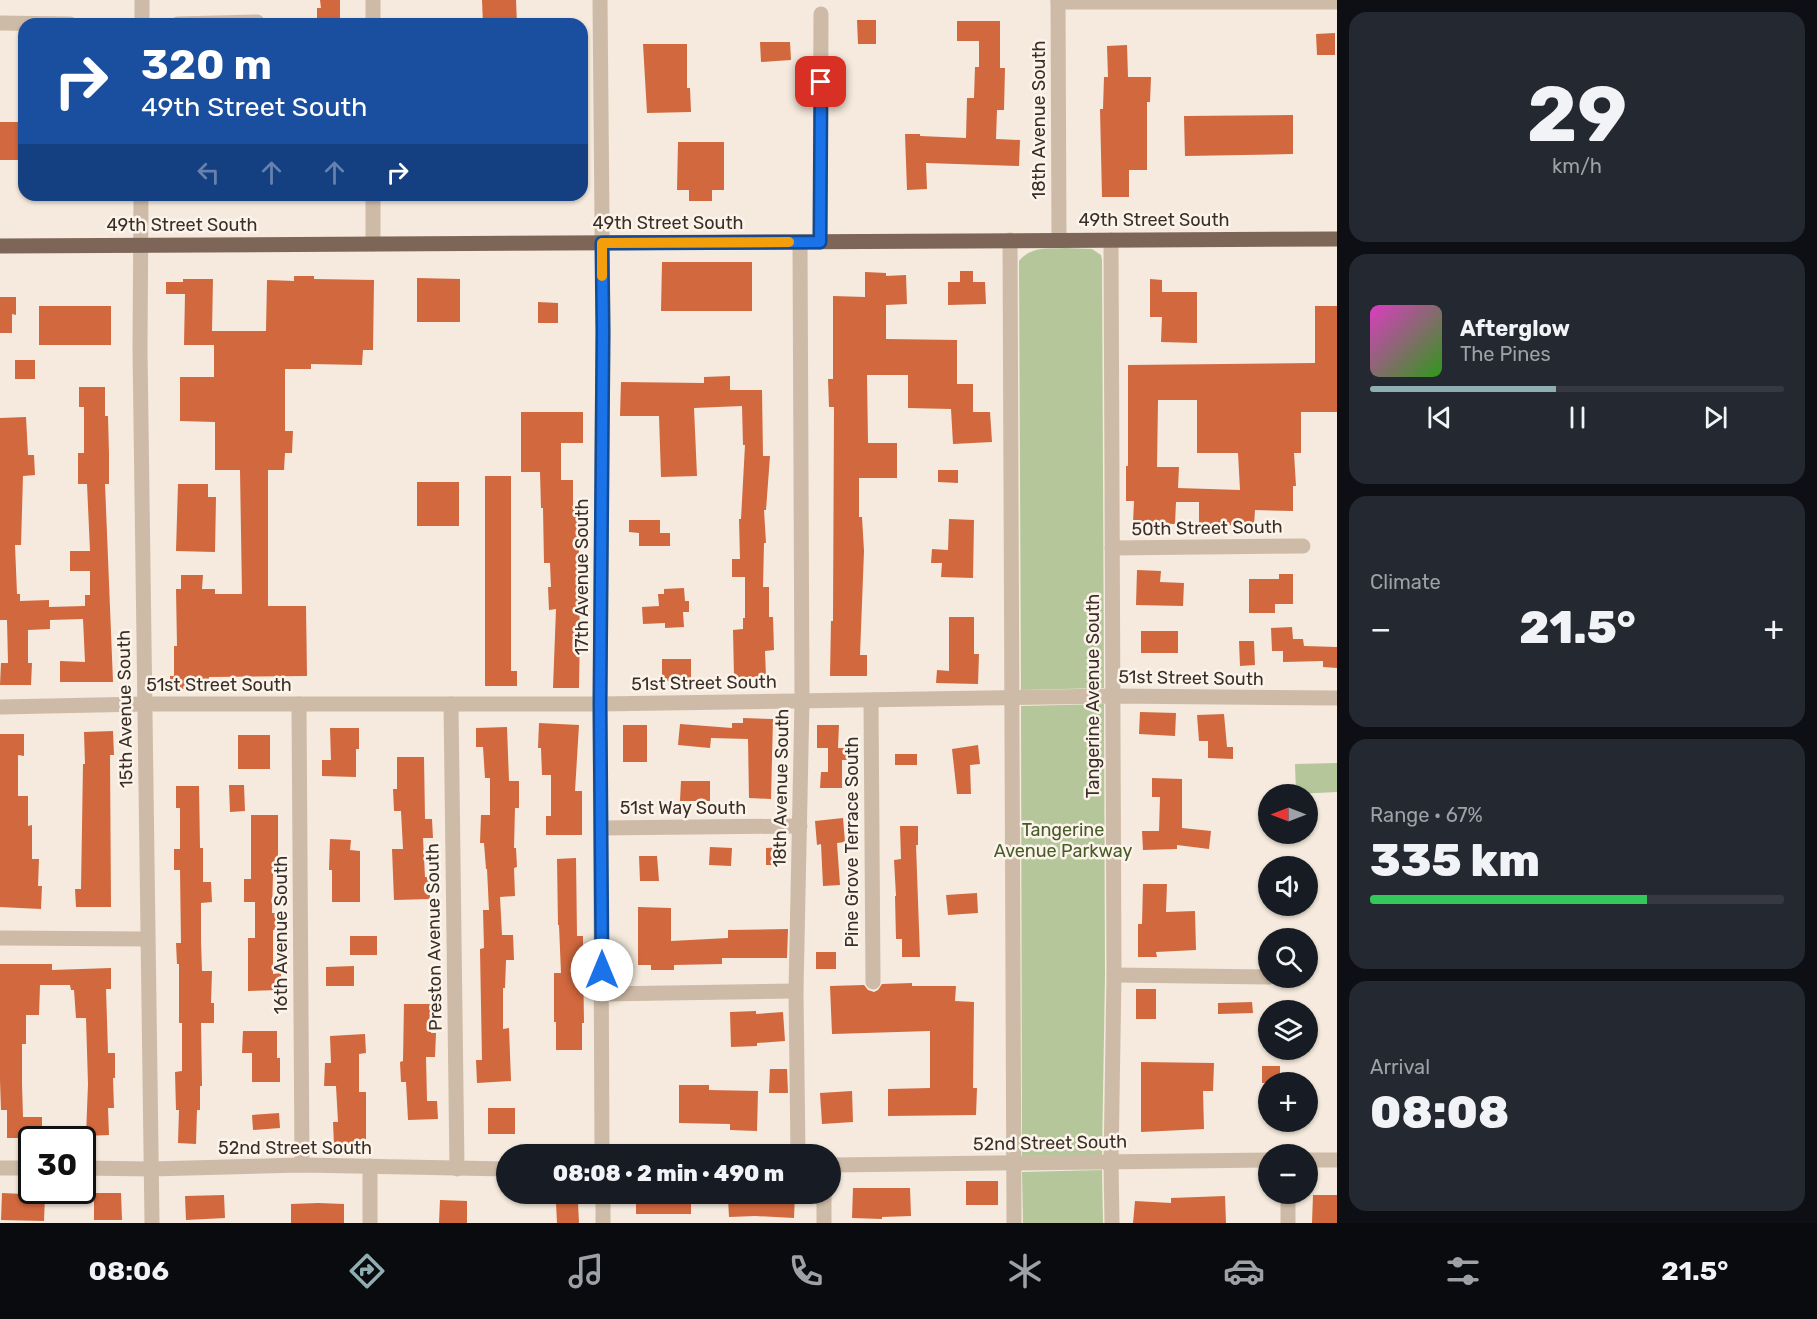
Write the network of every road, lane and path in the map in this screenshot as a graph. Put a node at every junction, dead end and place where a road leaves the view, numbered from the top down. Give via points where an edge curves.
1 (142, 0) edge
2 (373, 0) edge
3 (600, 0) edge
4 (1058, 1) edge
5 (1337, 2) edge
6 (821, 14) dead end
7 (142, 18) edge
8 (373, 18) edge
9 (0, 23) edge
10 (18, 23) edge
11 (141, 201) edge
12 (373, 201) edge
13 (1337, 239) edge
14 (1010, 240) junction
15 (1059, 240) junction
16 (1111, 240) junction
17 (800, 242) junction
18 (820, 242) junction
19 (602, 243) junction
20 (141, 244) junction
21 (374, 244) junction
22 (0, 246) edge
23 (1303, 546) dead end
24 (1112, 548) junction
25 (1113, 696) junction
26 (1012, 698) junction
27 (1337, 698) edge
28 (802, 701) junction
29 (871, 701) junction
30 (145, 704) junction
31 (299, 704) junction
32 (451, 704) junction
33 (600, 704) junction
34 (0, 707) edge
35 (800, 826) junction
36 (601, 828) junction
37 (0, 938) edge
38 (147, 939) junction
39 (1114, 975) junction
40 (1258, 977) edge
41 (873, 982) dead end
42 (796, 991) junction
43 (602, 994) junction
44 (602, 1144) edge
45 (798, 1144) edge
46 (1258, 1160) edge
47 (1318, 1160) edge
48 (1337, 1160) edge
49 (1111, 1162) junction
50 (1013, 1164) junction
51 (302, 1165) junction
52 (841, 1165) edge
53 (370, 1166) junction
54 (0, 1168) edge
55 (18, 1168) edge
56 (96, 1168) edge
57 (152, 1169) junction
58 (457, 1169) junction
59 (496, 1169) edge
60 (603, 1204) edge
61 (824, 1204) edge
62 (1288, 1204) edge
63 (152, 1223) edge
64 (370, 1223) edge
65 (603, 1223) edge
66 (824, 1223) edge
67 (1014, 1223) edge
68 (1112, 1223) edge
69 (1288, 1223) edge

1 - 7 street
2 - 8 street
3 - 19 street, 17th Avenue South
4 - 5 street
4 - 15 street, 18th Avenue South
6 - 18 street
9 - 10 street
11 - 20 street, 15th Avenue South
12 - 21 street
13 - 16 main road, 49th Street South
14 - 15 main road, 49th Street South
14 - 18 main road, 49th Street South
14 - 26 street
15 - 16 main road, 49th Street South
16 - 24 street, Tangerine Avenue South
17 - 18 main road, 49th Street South
17 - 19 main road, 49th Street South
17 - 28 street, 18th Avenue South
19 - 21 main road, 49th Street South
19 - 33 street, 17th Avenue South
20 - 21 main road, 49th Street South
20 - 22 main road, 49th Street South
20 - 30 street, 15th Avenue South
23 - 24 street, 50th Street South
24 - 25 street, Tangerine Avenue South
25 - 26 street, 51st Street South
25 - 27 street, 51st Street South
25 - 39 street, Tangerine Avenue South
26 - 29 street, 51st Street South
26 - 50 street
28 - 29 street, 51st Street South
28 - 33 street, 51st Street South
28 - 35 street, 18th Avenue South
29 - 41 street, Pine Grove Terrace South
30 - 31 street, 51st Street South
30 - 34 street, 51st Street South
30 - 38 street, 15th Avenue South
31 - 32 street, 51st Street South
31 - 51 street, 16th Avenue South
32 - 33 street, 51st Street South
32 - 58 street, Preston Avenue South
33 - 36 street, 17th Avenue South
35 - 36 street, 51st Way South
35 - 42 street, 18th Avenue South
36 - 43 street, 17th Avenue South
37 - 38 street
38 - 57 street, 15th Avenue South
39 - 40 street
39 - 49 street, Tangerine Avenue South
42 - 43 street
42 - 45 street, 18th Avenue South
43 - 44 street, 17th Avenue South
46 - 49 street, 52nd Street South
47 - 48 street
49 - 50 street, 52nd Street South
49 - 68 street, Tangerine Avenue South
50 - 52 street, 52nd Street South
50 - 67 street
51 - 53 street, 52nd Street South
51 - 57 street, 52nd Street South
53 - 58 street, 52nd Street South
53 - 64 street
54 - 55 street
56 - 57 street, 52nd Street South
57 - 63 street, 15th Avenue South
58 - 59 street, 52nd Street South
60 - 65 street
61 - 66 street
62 - 69 street

